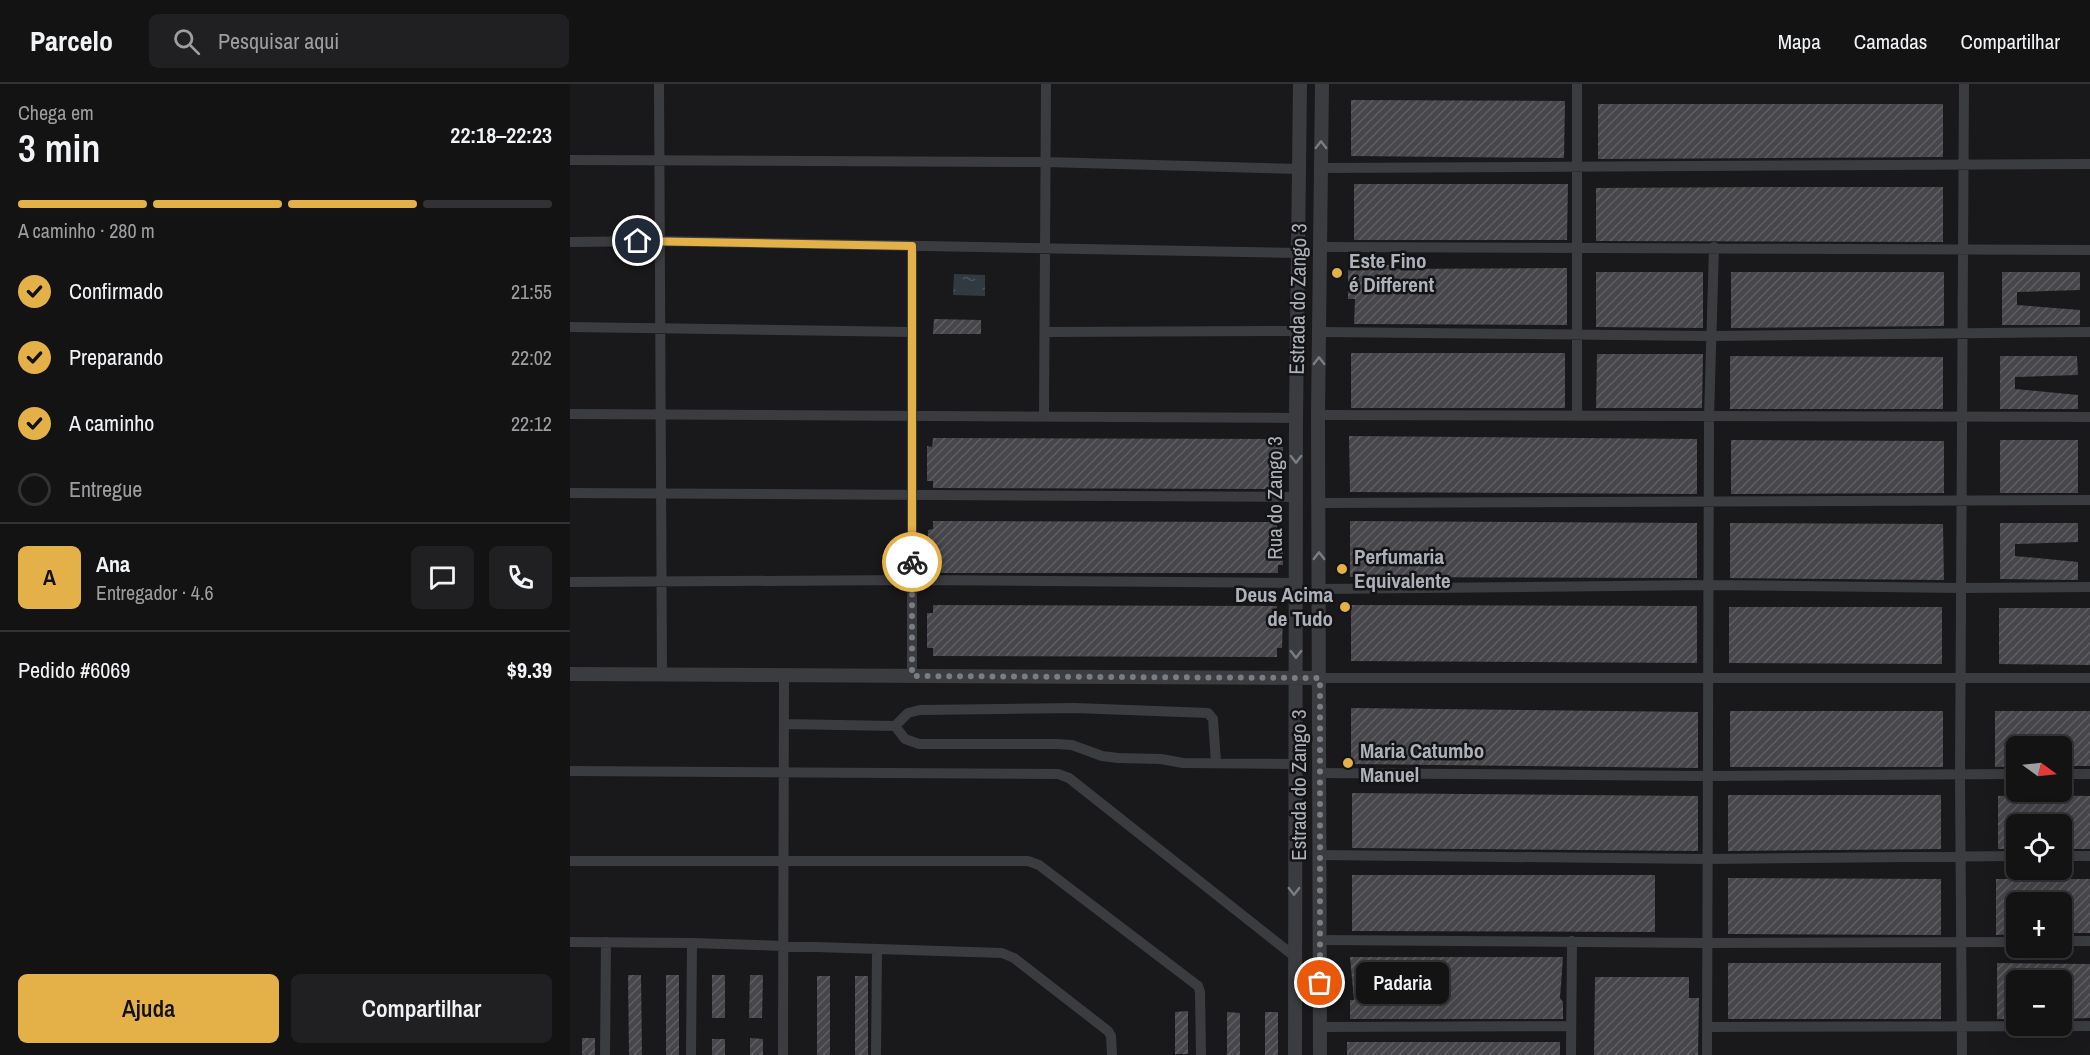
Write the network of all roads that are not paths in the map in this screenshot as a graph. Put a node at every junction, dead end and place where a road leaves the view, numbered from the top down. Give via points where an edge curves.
1 (659, 84) edge
2 (1046, 84) edge
3 (1300, 84) edge
4 (1322, 84) edge
5 (1577, 84) edge
6 (1964, 84) edge
7 (570, 160) edge
8 (660, 160) junction
9 (1045, 162) junction
10 (1963, 164) junction
11 (2090, 164) edge
12 (1321, 168) junction
13 (1579, 168) junction
14 (1299, 169) junction
15 (660, 241) junction
16 (570, 242) edge
17 (912, 246) junction
18 (1578, 246) junction
19 (1319, 247) junction
20 (1714, 247) junction
21 (1045, 249) junction
22 (1964, 250) junction
23 (2090, 250) edge
24 (1298, 253) junction
25 (570, 327) edge
26 (660, 328) junction
27 (1297, 331) junction
28 (911, 332) junction
29 (1045, 332) junction
30 (1319, 332) junction
31 (2090, 332) edge
32 (1963, 333) junction
33 (1578, 334) junction
34 (1711, 336) junction
35 (570, 414) edge
36 (661, 415) junction
37 (911, 415) junction
38 (1044, 415) junction
39 (1318, 415) junction
40 (1577, 416) junction
41 (1962, 416) junction
42 (1709, 417) junction
43 (2090, 417) edge
44 (1296, 418) junction
45 (570, 493) edge
46 (661, 493) junction
47 (911, 495) junction
48 (1295, 497) junction
49 (1962, 499) junction
50 (2090, 500) edge
51 (1709, 501) junction
52 (1319, 503) junction
53 (912, 580) junction
54 (661, 581) junction
55 (570, 582) edge
56 (1296, 583) junction
57 (1709, 585) junction
58 (2090, 587) edge
59 (1961, 588) junction
60 (1319, 589) junction
61 (570, 674) edge
62 (662, 675) junction
63 (784, 676) junction
64 (912, 676) junction
65 (1960, 676) junction
66 (1708, 677) junction
67 (1296, 678) junction
68 (1320, 678) junction
69 (2090, 678) edge
70 (784, 724) junction
71 (896, 726) junction
72 (1216, 762) junction
73 (1294, 764) junction
74 (570, 771) edge
75 (784, 772) junction
76 (1319, 773) junction
77 (2006, 774) edge
78 (2072, 774) edge
79 (2090, 774) edge
80 (1960, 775) junction
81 (1707, 776) junction
82 (1320, 855) junction
83 (1961, 856) junction
84 (2006, 856) edge
85 (2072, 856) edge
86 (2090, 856) edge
87 (1707, 859) junction
88 (570, 861) edge
89 (784, 862) junction
90 (1320, 940) junction
91 (1572, 941) junction
92 (2072, 941) edge
93 (2090, 941) edge
94 (570, 942) edge
95 (606, 942) junction
96 (2006, 942) edge
97 (692, 943) junction
98 (1706, 943) junction
99 (1963, 943) junction
100 (783, 946) junction
101 (877, 949) junction
102 (1294, 956) junction
103 (1571, 1026) junction
104 (1962, 1026) junction
105 (2090, 1026) edge
106 (1320, 1027) junction
107 (1707, 1027) junction
108 (605, 1055) edge
109 (691, 1055) edge
110 (783, 1055) edge
111 (876, 1055) edge
112 (1112, 1055) edge
113 (1201, 1055) edge
114 (1295, 1055) edge
115 (1320, 1055) edge
116 (1571, 1055) edge
117 (1707, 1055) edge
118 (1962, 1055) edge

1 - 8 street
2 - 9 street
3 - 14 street, Rua do Zango 3
12 -> 4 street, Estrada do Zango 3
5 - 13 street
6 - 10 street
7 - 8 street
8 - 9 street
8 - 15 street
9 - 14 street
9 - 21 street
10 - 11 street
10 - 13 street
10 - 22 street
12 - 13 street
12 - 19 street, Estrada do Zango 3
13 - 18 street
14 - 24 street, Rua do Zango 3
15 - 16 street
15 - 17 street
15 - 26 street
17 - 21 street
17 - 28 street
18 - 19 street
18 - 20 street
18 - 33 street
19 - 30 street, Estrada do Zango 3
20 - 22 street
20 - 34 street
21 - 24 street
21 - 29 street
22 - 23 street
22 - 32 street
24 - 27 street, Rua do Zango 3
25 - 26 street
26 - 28 street
26 - 36 street
27 - 29 street
27 - 44 street, Rua do Zango 3
28 - 37 street
29 - 38 street
30 - 33 street
39 -> 30 street, Estrada do Zango 3
31 - 32 street
32 - 34 street
32 - 41 street
33 - 34 street
33 - 40 street
34 - 42 street
35 - 36 street
36 - 37 street
36 - 46 street
37 - 38 street
37 - 47 street
38 - 44 street
39 - 40 street
39 - 52 street, Estrada do Zango 3
40 - 42 street
41 - 42 street
41 - 43 street
41 - 49 street
42 - 51 street
44 -> 48 street, Rua do Zango 3
45 - 46 street
46 - 47 street
46 - 54 street
47 - 48 street
47 - 53 street
48 - 56 street, Rua do Zango 3
49 - 50 street
49 - 51 street
49 - 59 street
51 - 52 street
51 - 57 street
60 -> 52 street, Estrada do Zango 3
53 - 54 street
53 - 56 street
53 - 64 street
54 - 55 street
54 - 62 street
56 -> 67 street, Rua do Zango 3
57 - 59 street
57 - 60 street
57 - 66 street
58 - 59 street
59 - 65 street
60 - 68 street, Estrada do Zango 3
61 - 62 street
62 - 63 street
63 - 64 street
63 - 70 street
64 - 67 street
65 - 66 street
65 - 69 street
65 - 80 street
66 - 68 street
66 - 81 street
67 - 68 street
67 - 73 street, Rua do Zango 3
68 - 76 street, Estrada do Zango 3
70 - 71 street
70 - 75 street
71 - 72 street via 905,739 919,744 1057,744 1102,756
71 - 72 street via 908,713 920,710 1075,708 1208,713 1213,719
72 - 73 street
73 -> 102 street, Rua do Zango 3
74 - 75 street
75 - 89 street
75 - 102 street via 1064,775
76 - 81 street
76 - 82 street, Estrada do Zango 3
77 - 80 street
78 - 79 street
80 - 81 street
80 - 83 street
81 - 87 street
82 - 87 street
82 - 90 street, Estrada do Zango 3
83 - 84 street
83 - 87 street
83 - 99 street
85 - 86 street
87 - 98 street
88 - 89 street
89 - 100 street
89 - 113 street via 1033,862 1198,986
90 - 91 street
90 - 106 street, Estrada do Zango 3
91 - 98 street
91 - 103 street
92 - 93 street
94 - 95 street
95 - 97 street
95 - 108 street
96 - 99 street
97 - 100 street
97 - 109 street
98 - 99 street
98 - 107 street
99 - 104 street
100 - 101 street
100 - 110 street
101 - 111 street
101 - 112 street via 1009,955 1108,1031
102 - 114 street, Rua do Zango 3
103 - 106 street
103 - 116 street
104 - 105 street
104 - 107 street
104 - 118 street
106 - 115 street, Estrada do Zango 3
107 - 117 street

